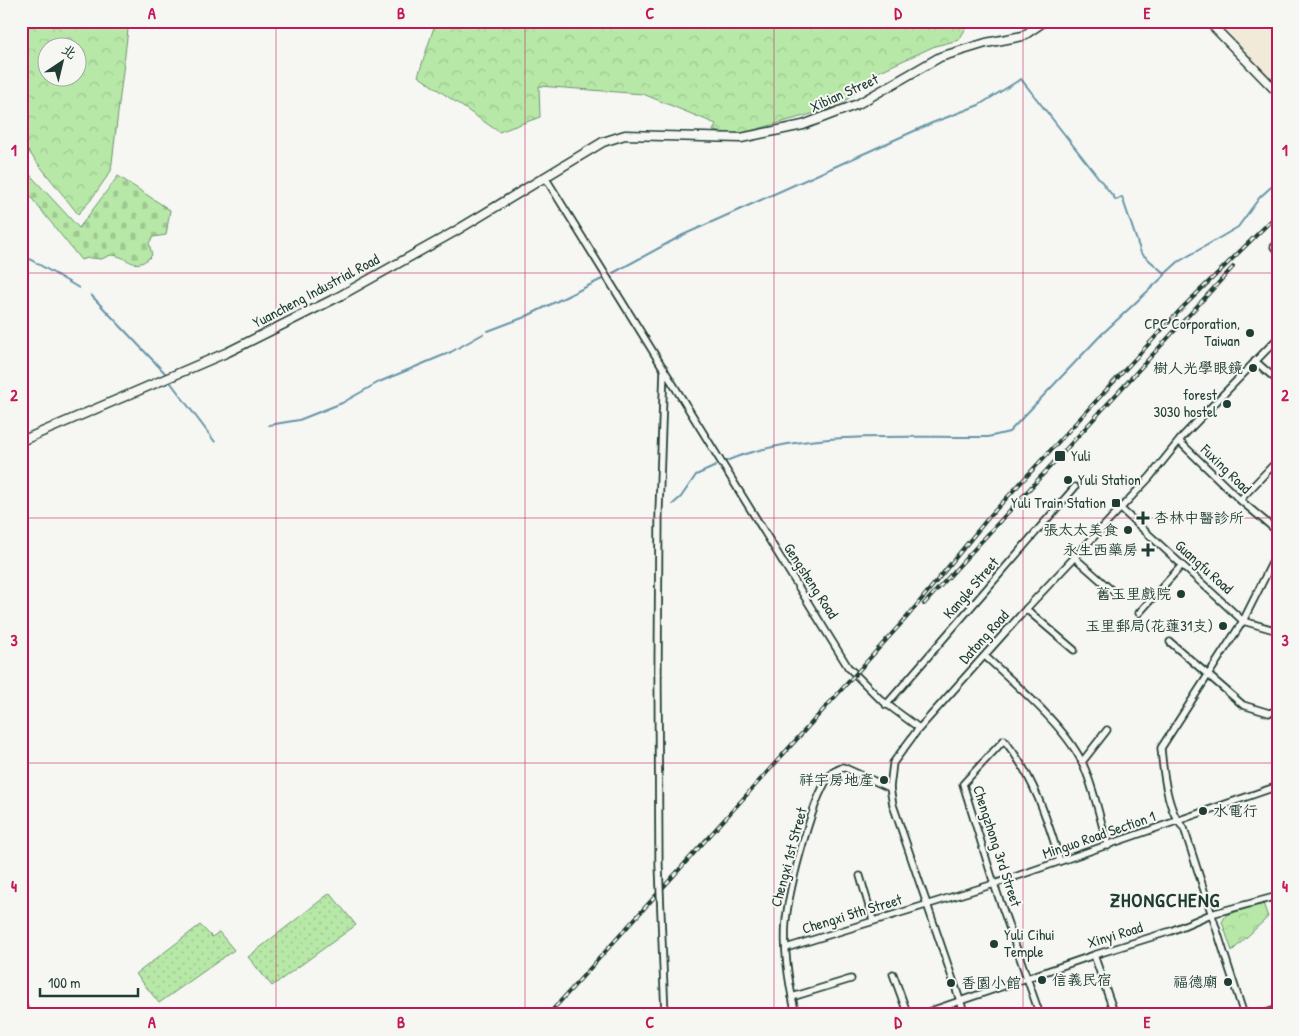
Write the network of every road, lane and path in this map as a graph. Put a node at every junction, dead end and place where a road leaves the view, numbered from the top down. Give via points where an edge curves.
1 (1045, 21) edge
2 (1208, 21) edge
3 (1278, 94) edge
4 (610, 140) joint
5 (546, 177) junction
6 (1278, 338) edge
7 (1255, 361) junction
8 (664, 368) junction
9 (1278, 381) edge
10 (21, 441) edge
11 (1180, 442) junction
12 (1278, 460) edge
13 (1075, 487) dead end
14 (1240, 500) junction
15 (1120, 508) junction
16 (1278, 532) edge
17 (1278, 551) edge
18 (1074, 557) junction
19 (1182, 565) junction
20 (1116, 595) dead end
21 (1026, 609) junction
22 (1139, 613) dead end
23 (1243, 621) junction
24 (1278, 631) edge
25 (1170, 642) dead end
26 (1074, 650) dead end
27 (985, 656) junction
28 (1208, 677) junction
29 (886, 704) junction
30 (1278, 710) edge
31 (919, 728) junction
32 (1107, 730) dead end
33 (1082, 762) junction
34 (1278, 786) edge
35 (890, 788) junction
36 (1176, 821) junction
37 (1108, 846) junction
38 (1060, 861) junction
39 (860, 876) dead end
40 (994, 884) junction
41 (1278, 896) edge
42 (926, 904) junction
43 (1211, 914) junction
44 (873, 920) junction
45 (786, 948) junction
46 (1094, 955) junction
47 (894, 974) dead end
48 (1028, 977) junction
49 (851, 979) dead end
50 (792, 997) junction
51 (960, 1001) junction
52 (1278, 1009) edge
53 (666, 1015) edge
54 (796, 1015) edge
55 (908, 1015) edge
56 (919, 1015) edge
57 (965, 1015) edge
58 (1040, 1015) edge
59 (1115, 1015) edge
60 (1244, 1015) edge
61 (1260, 1015) edge

1 - 4 street, Xibian Street via 1023,36 986,42 940,57 858,104 803,125 741,138 625,135
2 - 3 street
4 - 5 street, Yuancheng Industrial Road
5 - 8 street, Gengsheng Road
5 - 10 street, Yuancheng Industrial Road via 438,241 283,325
6 - 7 street, Datong Road
7 - 9 street
7 - 11 street, Datong Road
8 - 29 street, Gengsheng Road via 848,667
8 - 53 street, bridge via 658,674 659,865
11 - 14 street, Fuxing Road
11 - 15 street, Datong Road
12 - 14 street
13 - 29 street, Kangle Street
14 - 16 street, Fuxing Road
15 - 18 street, Datong Road
15 - 19 street, Guangfu Road
17 - 23 street
18 - 20 street
18 - 21 street, Datong Road
19 - 22 street
19 - 23 street, Guangfu Road
21 - 26 street
21 - 27 street, Datong Road
23 - 24 street, Guangfu Road
23 - 28 street
25 - 28 street
27 - 31 street, Datong Road
27 - 33 street via 1056,726
28 - 30 street via 1243,705 1269,714
28 - 36 street via 1161,748 1163,771
29 - 31 street, Gengsheng Road
31 - 35 street, Datong Road via 894,763
32 - 33 street
33 - 37 street
34 - 36 street, Minguo Road Section 1
35 - 42 street, Datong Road
35 - 45 street, Chengxi 1st Street via 843,767 833,772 811,815 790,897
36 - 37 street, Minguo Road Section 1
36 - 43 street via 1184,828
37 - 38 street, Minguo Road Section 1
38 - 40 street, Minguo Road Section 1
38 - 40 street, Chengzhong 3rd Street via 1041,804 1019,758 1004,740 963,784
39 - 44 street
40 - 42 street, Minguo Road Section 1
40 - 48 street, Chengzhong 3rd Street
41 - 43 street, Xinyi Road
42 - 44 street, Chengxi 5th Street
42 - 51 street, Datong Road
43 - 46 street, Xinyi Road via 1171,931
43 - 60 street
44 - 45 street, Chengxi 5th Street
45 - 50 street, Chengxi 1st Street
46 - 48 street, Xinyi Road
46 - 59 street
47 - 55 street
48 - 51 street, Xinyi Road
48 - 58 street, Chengzhong 3rd Street
49 - 50 street
50 - 54 street, Chengxi 1st Street
51 - 56 street, Xinyi Road
51 - 57 street, Datong Road
52 - 61 street

